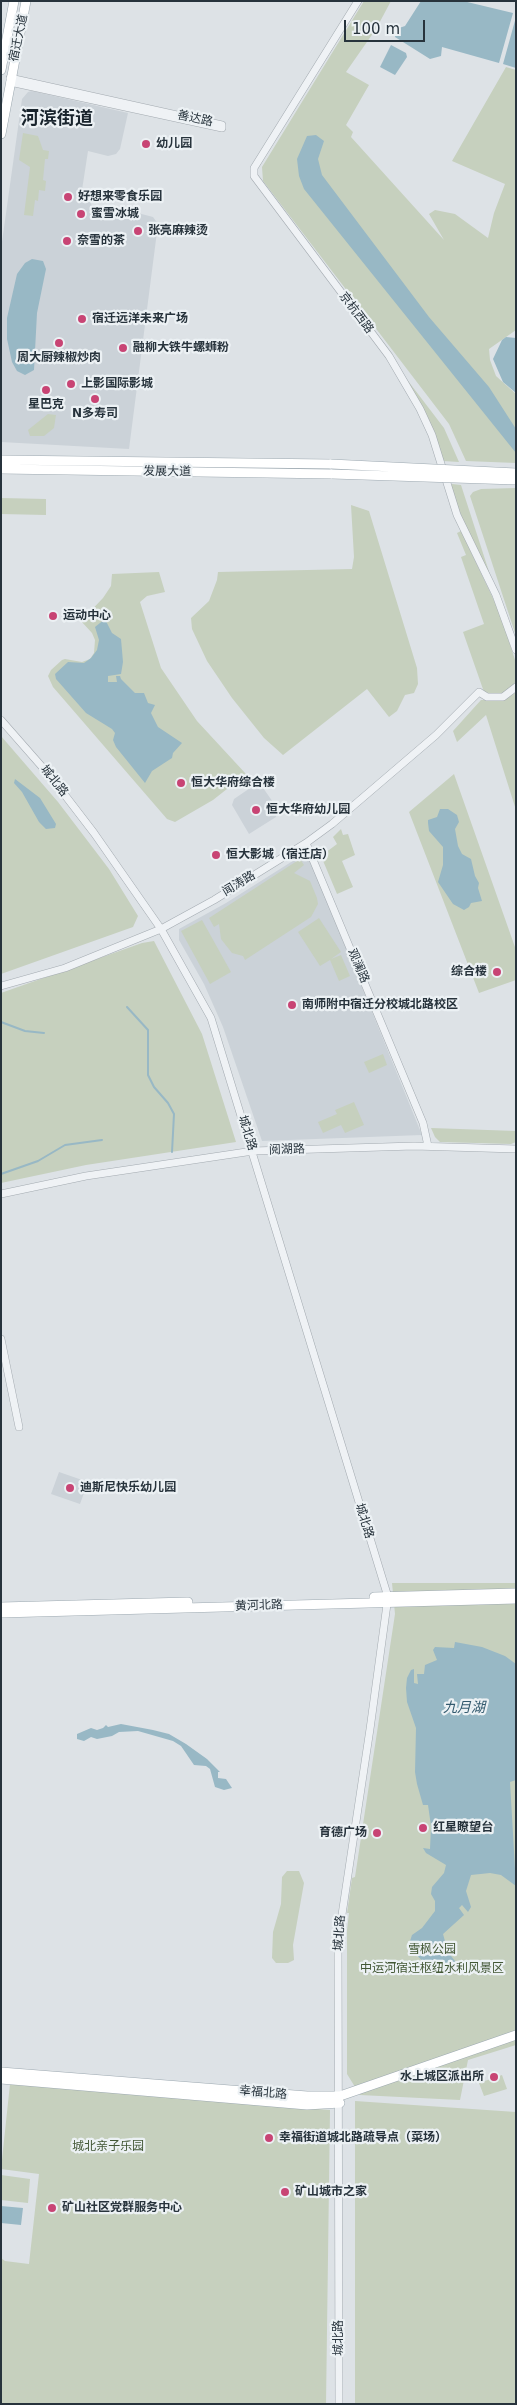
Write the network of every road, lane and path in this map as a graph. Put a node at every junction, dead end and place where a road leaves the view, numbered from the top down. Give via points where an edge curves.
1 (14, 1) edge
2 (26, 1) edge
3 (358, 1) edge
4 (1, 70) edge
5 (10, 80) junction
6 (1, 134) edge
7 (1, 459) edge
8 (1, 469) edge
9 (516, 473) edge
10 (516, 480) edge
11 (516, 650) edge
12 (516, 687) edge
13 (1, 720) edge
14 (306, 843) junction
15 (161, 929) junction
16 (1, 986) edge
17 (428, 1146) junction
18 (516, 1149) edge
19 (252, 1151) junction
20 (1, 1194) edge
21 (1, 1340) edge
22 (19, 1427) dead end
23 (516, 1593) edge
24 (516, 1599) edge
25 (388, 1600) junction
26 (1, 1607) edge
27 (1, 1613) edge
28 (516, 2034) edge
29 (1, 2072) edge
30 (1, 2079) edge
31 (340, 2100) junction
32 (339, 2404) edge

1 - 4 main road, 宿迁大道
2 - 5 main road, 宿迁大道
3 - 11 street, 京杭西路 via 254,168 254,176 388,356 420,409 432,435 457,515 496,594
5 - 5 street, 善达路 via 222,128 222,125
5 - 6 main road, 宿迁大道
7 - 9 main road, 发展大道, bridge via 330,464
8 - 10 main road, 发展大道, bridge
12 - 14 street, 闻涛路 via 503,697 487,697 479,692 388,777
13 - 15 street, 城北路 via 94,833
14 - 15 street, 闻涛路
14 - 17 street, 观澜路 via 420,1114
15 - 16 street, 闻涛路 via 65,968
15 - 19 street, 城北路 via 211,1018
17 - 18 street, 阅湖路
17 - 19 street, 阅湖路
19 - 20 street, 阅湖路 via 96,1174
19 - 25 street, 城北路
21 - 22 street
23 - 25 main road, 黄河北路
24 - 25 main road, 黄河北路
25 - 26 main road, 黄河北路
25 - 27 main road, 黄河北路
25 - 31 street, 城北路 via 338,1941
28 - 31 main road, 幸福北路
29 - 31 main road, 幸福北路
30 - 31 main road, 幸福北路 via 307,2105
31 - 32 street, 城北路

